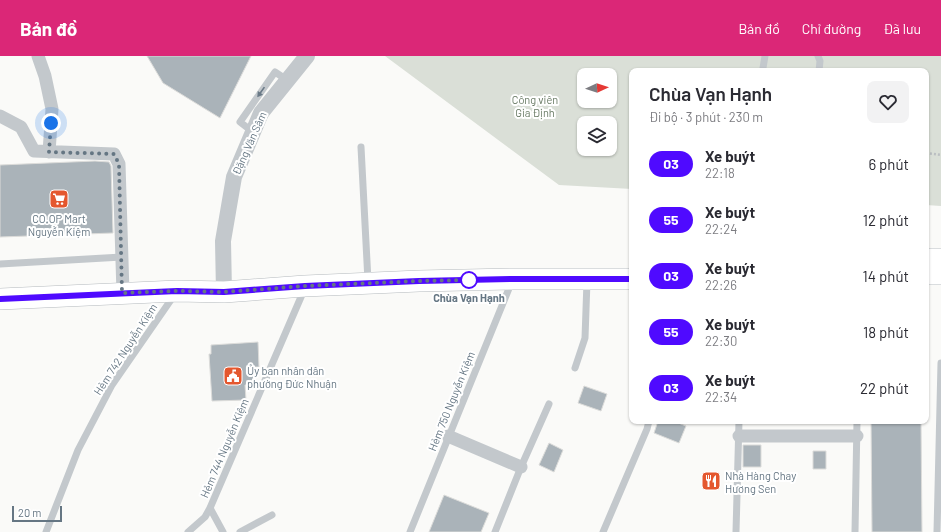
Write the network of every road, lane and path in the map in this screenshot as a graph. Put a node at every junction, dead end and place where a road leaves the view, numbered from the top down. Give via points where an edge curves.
1 (38, 56) edge
2 (307, 56) edge
3 (765, 56) edge
4 (818, 56) edge
5 (764, 68) edge
6 (819, 68) edge
7 (0, 116) edge
8 (361, 147) dead end
9 (49, 152) junction
10 (929, 153) edge
11 (941, 155) edge
12 (122, 257) junction
13 (929, 259) edge
14 (941, 259) edge
15 (0, 264) edge
16 (929, 274) edge
17 (941, 274) edge
18 (513, 279) junction
19 (587, 279) junction
20 (629, 279) edge
21 (368, 283) junction
22 (305, 286) junction
23 (929, 288) edge
24 (941, 288) edge
25 (177, 291) junction
26 (224, 292) junction
27 (122, 293) junction
28 (0, 299) edge
29 (941, 363) edge
30 (575, 368) dead end
31 (549, 404) dead end
32 (648, 424) edge
33 (739, 424) edge
34 (857, 424) edge
35 (448, 436) junction
36 (739, 436) junction
37 (857, 436) junction
38 (521, 467) junction
39 (210, 508) junction
40 (272, 515) dead end
41 (46, 532) edge
42 (188, 532) edge
43 (223, 532) edge
44 (240, 532) edge
45 (410, 532) edge
46 (495, 532) edge
47 (603, 532) edge
48 (736, 532) edge
49 (855, 532) edge
50 (937, 532) edge

1 - 9 street via 52,109
2 - 26 street, Đặng Văn Sâm via 260,113 234,177 223,241
3 - 5 lane
4 - 6 lane
7 - 9 street via 21,127 34,151
8 - 21 lane
9 - 12 street via 114,154 119,164
10 - 11 path
12 - 15 lane
12 - 27 street
13 - 14 main road
16 - 17 main road
18 - 19 main road
18 - 21 main road
18 - 35 lane, Hẻm 750 Nguyễn Kiệm
19 - 20 main road
19 - 30 lane via 585,338
21 - 22 main road
22 - 26 main road
22 - 39 lane, Hẻm 744 Nguyễn Kiệm
23 - 24 main road
25 - 26 main road
25 - 27 main road
25 - 41 lane, Hẻm 742 Nguyễn Kiệm via 112,385 78,450
27 - 28 main road
29 - 50 lane
31 - 38 lane
32 - 47 lane
33 - 36 lane
34 - 37 lane
35 - 38 street
35 - 45 lane, Hẻm 750 Nguyễn Kiệm
36 - 37 street
36 - 48 lane
37 - 49 lane
38 - 46 lane
39 - 42 lane, Hẻm 744 Nguyễn Kiệm via 205,517
39 - 43 lane, Hẻm 744 Nguyễn Kiệm
40 - 44 lane

